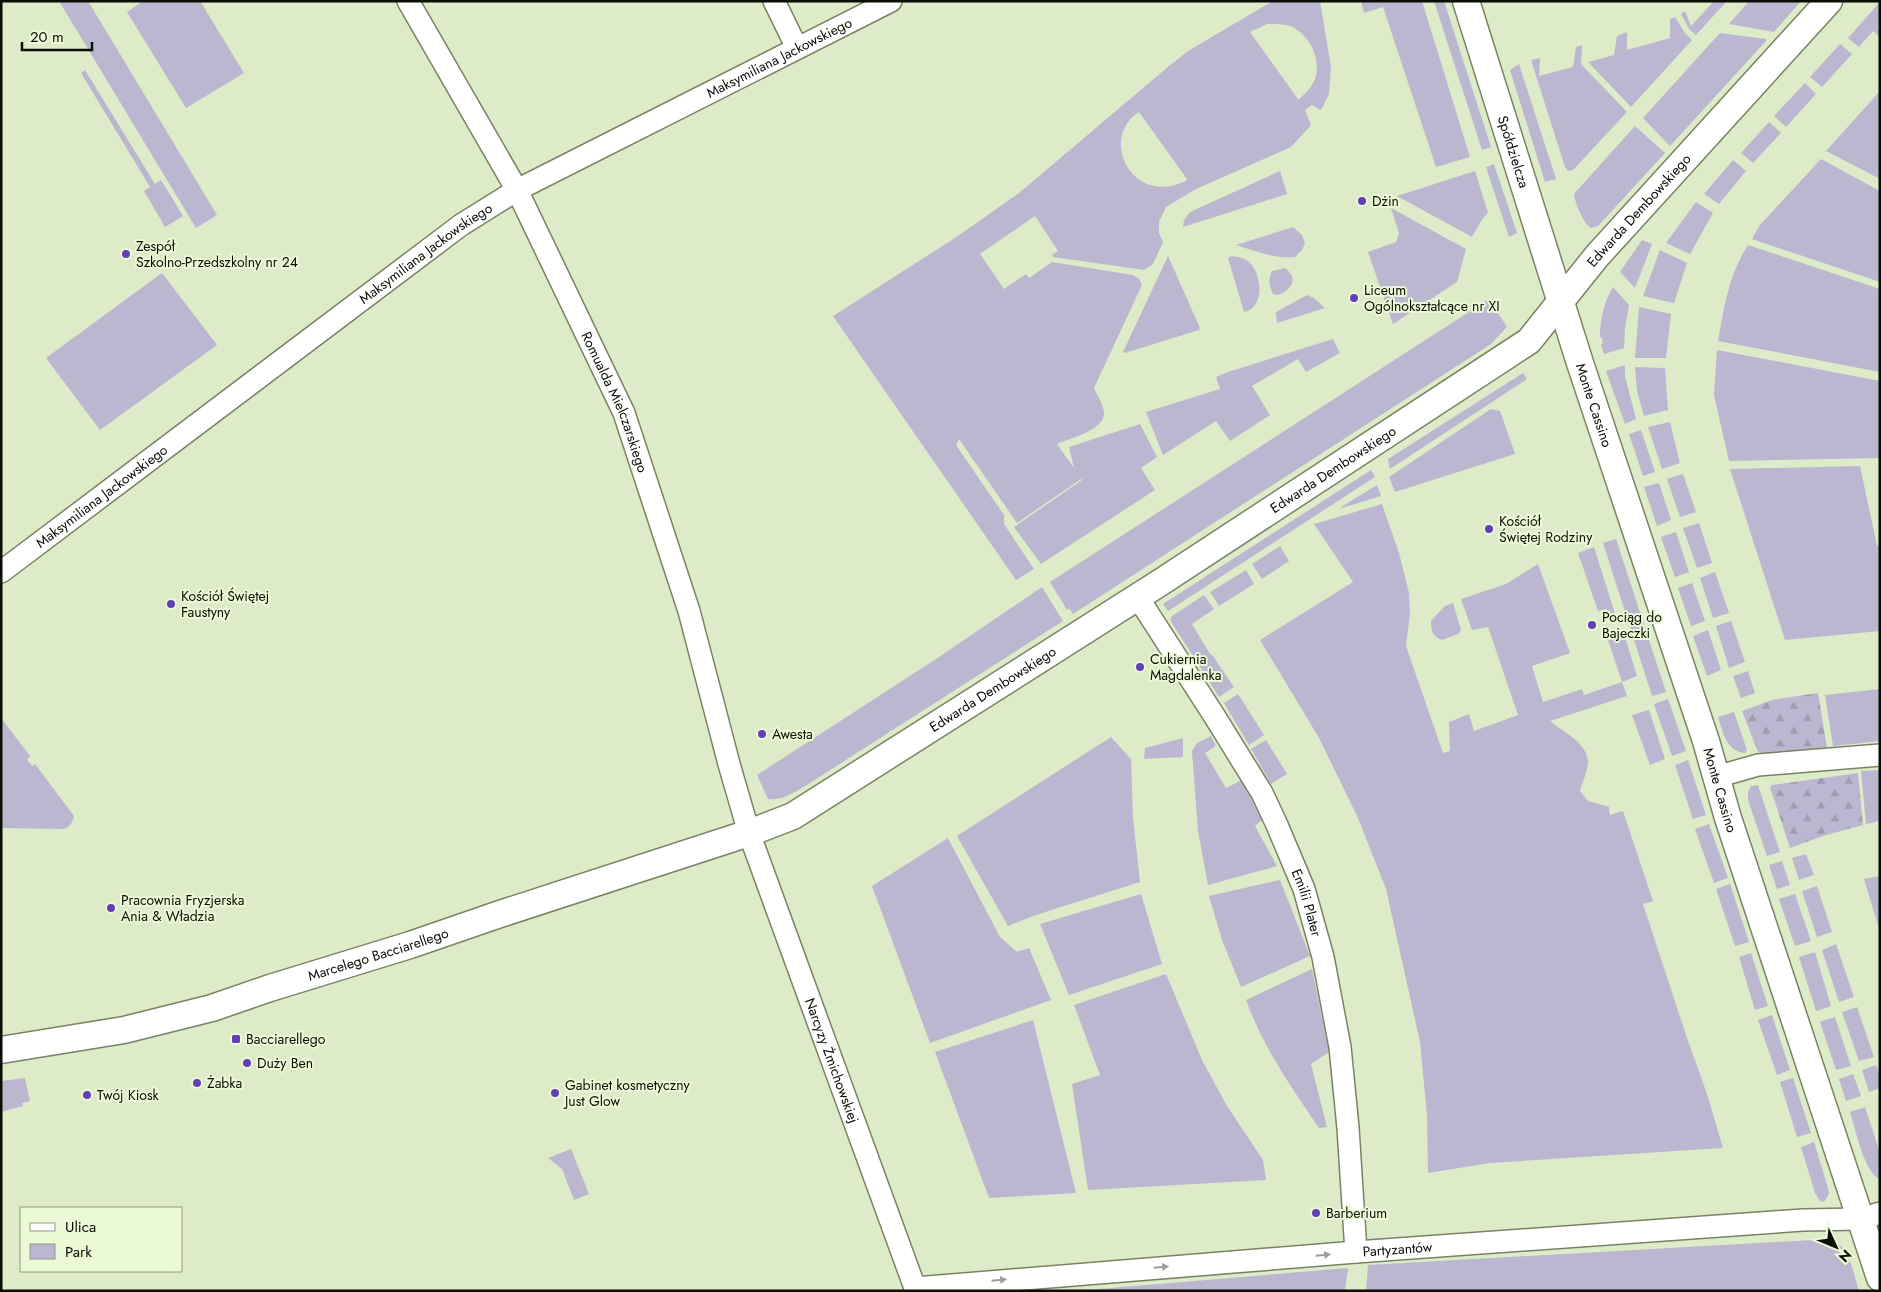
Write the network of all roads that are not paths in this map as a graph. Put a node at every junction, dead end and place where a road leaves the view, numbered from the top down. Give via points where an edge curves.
1 (408, 1) edge
2 (774, 1) edge
3 (891, 1) edge
4 (1466, 1) edge
5 (1828, 1) edge
6 (797, 48) junction
7 (517, 190) junction
8 (1562, 302) junction
9 (1, 572) edge
10 (1137, 596) junction
11 (1880, 755) edge
12 (1716, 777) junction
13 (750, 833) junction
14 (1, 1050) edge
15 (1870, 1216) edge
16 (1356, 1252) junction
17 (1880, 1278) edge
18 (914, 1289) edge

1 - 7 street, Romualda Mielczarskiego
2 - 6 street
3 - 6 street, Maksymiliana Jackowskiego
4 - 8 street, Spółdzielcza
5 - 8 street, Edwarda Dembowskiego via 1597,256
6 - 7 street, Maksymiliana Jackowskiego
7 - 9 street, Maksymiliana Jackowskiego via 461,225
7 - 13 street, Romualda Mielczarskiego via 624,413 689,611
8 - 10 street, Edwarda Dembowskiego via 1529,341
8 - 12 street, Monte Cassino
10 - 13 street, Edwarda Dembowskiego via 809,807
10 - 16 street, Emilii Plater via 1262,793 1304,890 1323,957 1340,1048
11 - 12 street via 1758,765
12 - 15 street, Monte Cassino
13 - 14 street, Marcelego Bacciarellego via 212,1008 124,1030
13 - 18 street, Narcyzy Żmichowskiej
15 - 16 street, Partyzantów
15 - 17 street, Monte Cassino
18 -> 16 street, Partyzantów

